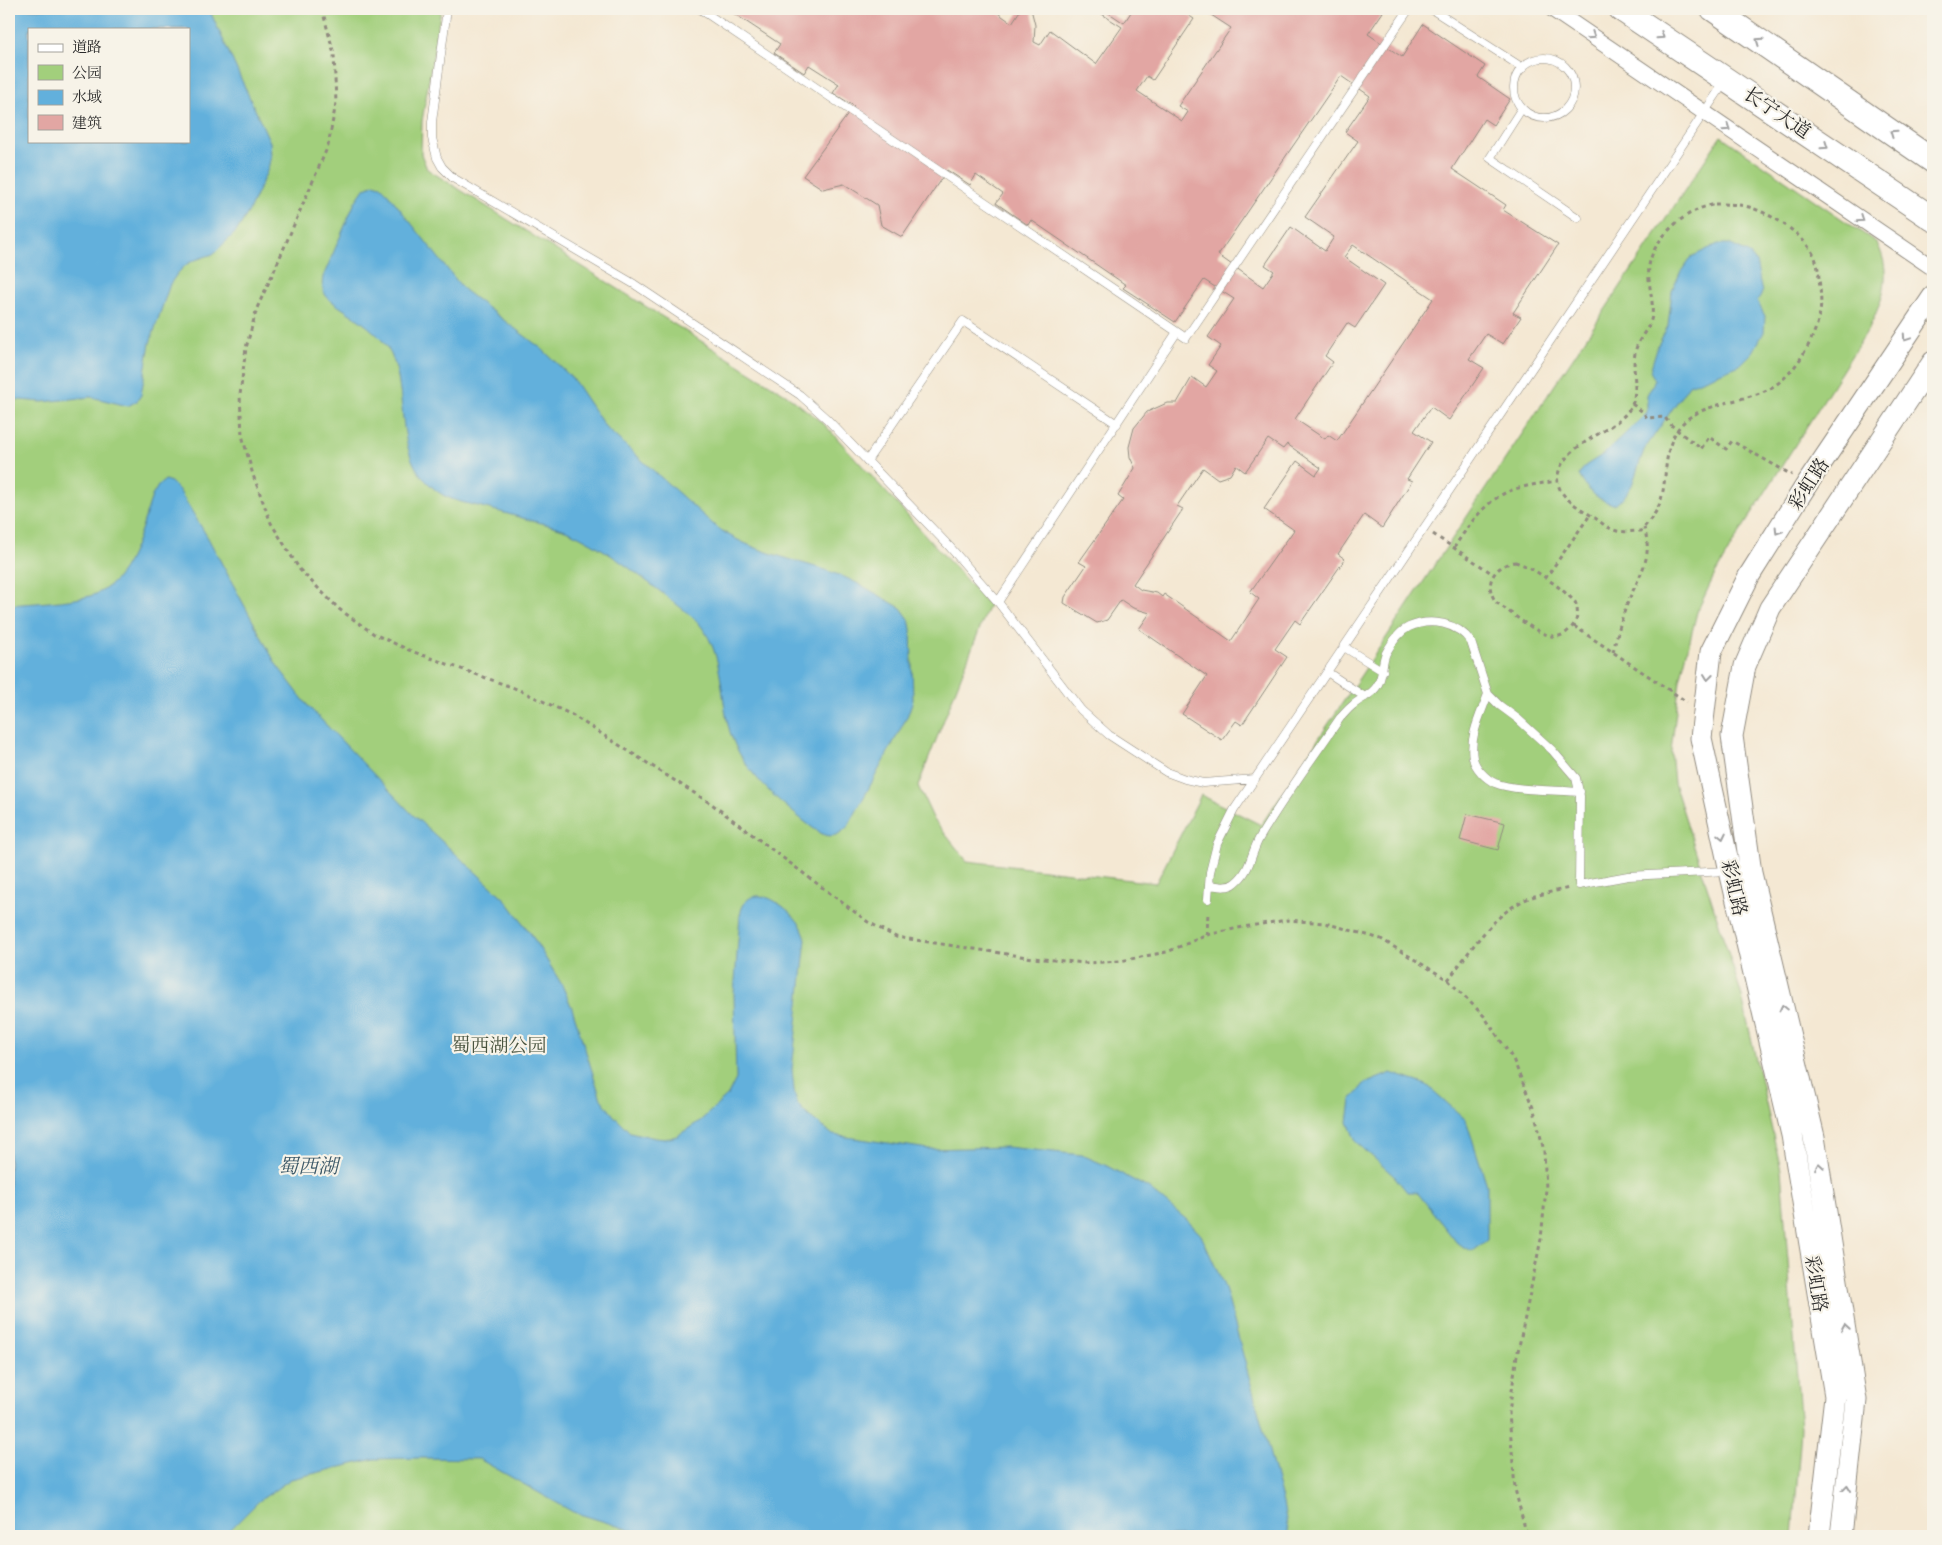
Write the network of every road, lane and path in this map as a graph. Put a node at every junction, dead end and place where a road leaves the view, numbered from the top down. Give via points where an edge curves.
1 (322, 9) edge
2 (447, 9) edge
3 (700, 9) edge
4 (1409, 9) edge
5 (1431, 9) edge
6 (1552, 9) edge
7 (1621, 9) edge
8 (1713, 9) edge
9 (1522, 68) junction
10 (1726, 79) junction
11 (1522, 108) junction
12 (1704, 112) junction
13 (1933, 161) edge
14 (1578, 218) dead end
15 (1933, 219) edge
16 (1933, 268) edge
17 (1933, 297) edge
18 (1177, 332) junction
19 (1933, 362) edge
20 (1632, 404) junction
21 (1116, 424) junction
22 (1679, 430) junction
23 (867, 461) junction
24 (1558, 481) junction
25 (1807, 484) junction
26 (1590, 515) junction
27 (1644, 527) junction
28 (1424, 528) junction
29 (1454, 548) junction
30 (1493, 574) junction
31 (1545, 579) junction
32 (998, 602) junction
33 (1574, 626) junction
34 (1344, 647) junction
35 (1613, 652) junction
36 (1327, 672) junction
37 (1383, 672) junction
38 (1488, 694) junction
39 (1365, 697) junction
40 (1704, 713) junction
41 (1255, 779) junction
42 (1580, 792) junction
43 (1730, 871) junction
44 (1209, 885) junction
45 (1579, 885) junction
46 (1208, 899) joint
47 (1207, 935) junction
48 (1448, 980) junction
49 (1527, 1536) edge
50 (1819, 1536) edge
51 (1841, 1536) edge

1 - 47 path via 334,54 336,103 328,146 257,308 246,348 240,395 242,435 253,475 270,523 300,570 339,609 374,634 411,651 517,689 572,715 713,804 868,922 896,937 1085,963 1120,962 1167,952
2 - 23 lane via 432,122 432,138 442,167 453,178 497,205 634,284 800,395
3 - 18 lane
4 - 18 lane via 1186,338
5 - 9 lane
6 -> 12 street
7 -> 10 main road, 长宁大道
13 -> 8 main road
9 - 11 lane via 1514,90
9 - 11 lane via 1535,60 1546,58 1556,61 1571,76 1574,87 1567,107 1549,118 1539,118
10 - 12 lane
10 -> 15 main road, 长宁大道
11 - 14 lane via 1490,158
12 -> 16 street
12 - 28 lane
17 -> 25 main road, 彩虹路
18 - 21 lane
51 -> 19 main road, 彩虹路 via 1856,1400 1814,1137 1752,873 1732,736 1745,666 1770,608
20 - 22 path via 1647,418 1665,416 1669,424
20 - 22 path via 1636,347 1652,318 1649,265 1663,236 1696,210 1715,204 1748,207 1766,214 1794,232 1814,255 1818,266 1820,310 1815,330 1791,371 1772,387 1705,410 1684,422
20 - 24 path via 1624,416 1574,450 1559,470
21 - 23 lane via 963,321
21 - 32 lane
22 - 25 path via 1701,449 1709,437 1726,449 1732,441
22 - 27 path via 1666,455 1659,505
23 - 32 lane
24 - 26 path via 1568,501
24 - 29 path via 1513,489 1496,498 1468,525
25 -> 40 main road, 彩虹路 via 1750,576 1711,652
26 - 27 path via 1615,531 1641,531
26 - 31 path
27 - 35 path via 1648,552 1620,623
28 - 29 path
28 - 34 lane
29 - 30 path
30 - 31 path via 1515,562
30 - 33 path via 1490,585 1494,599 1533,628 1557,637
31 - 33 path via 1575,602
32 - 41 lane via 1081,710 1117,740 1166,772 1185,779 1203,783
33 - 35 path
34 - 36 lane
34 - 37 lane
35 - 40 path
36 - 39 lane
36 - 41 lane
37 - 38 lane via 1387,652 1407,628 1428,623 1449,624 1472,642
37 - 39 lane via 1377,686
38 - 42 lane via 1572,771
38 - 42 lane via 1476,727 1472,752 1475,764 1486,777 1508,786
39 - 44 lane via 1340,718 1259,838 1242,877 1229,886
40 -> 43 main road, 彩虹路 via 1701,738
41 - 44 lane via 1217,844
42 - 45 lane
43 - 45 lane via 1628,876
43 - 50 main road, 彩虹路 via 1792,1135 1835,1396
44 - 46 lane
45 - 48 path via 1531,898 1510,909 1486,932
46 - 47 path
47 - 48 path via 1287,920 1325,923 1381,939
48 - 49 path via 1484,1016 1513,1059 1534,1110 1544,1150 1546,1189 1541,1239 1516,1361 1509,1413 1515,1490

